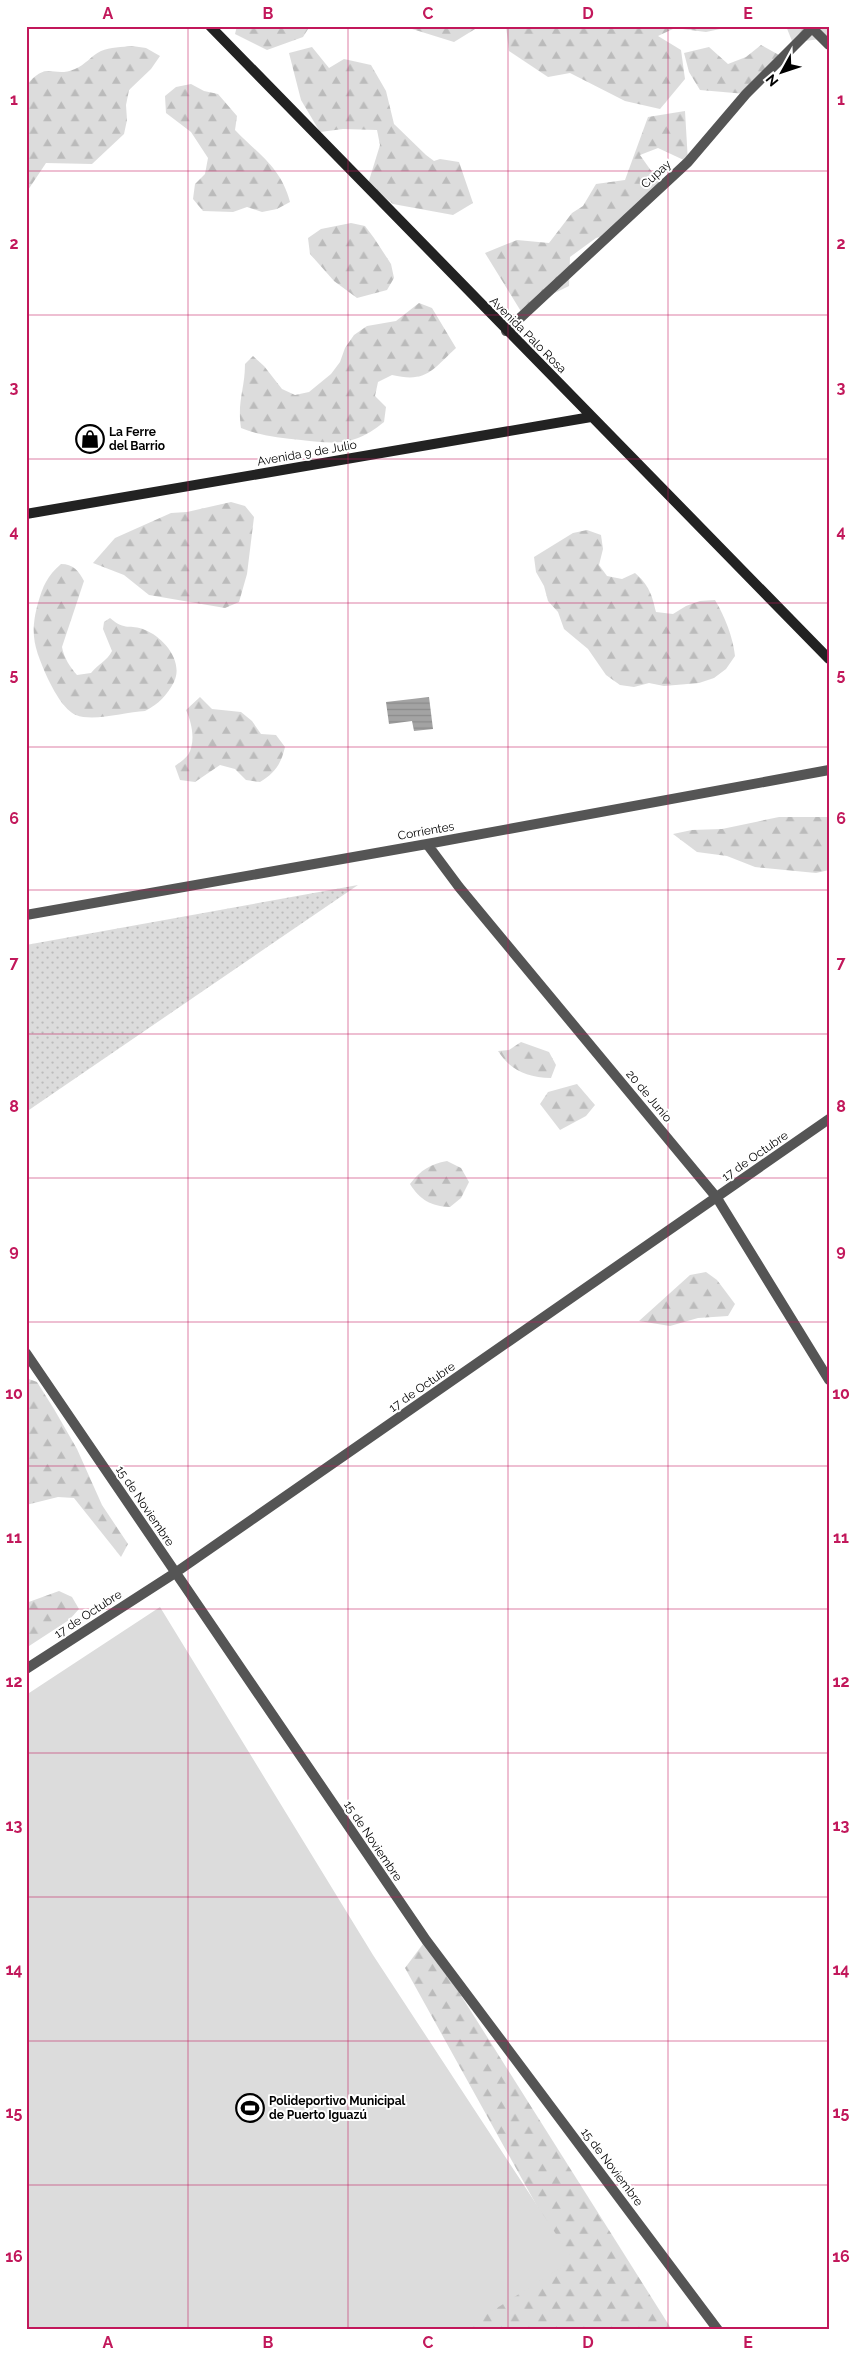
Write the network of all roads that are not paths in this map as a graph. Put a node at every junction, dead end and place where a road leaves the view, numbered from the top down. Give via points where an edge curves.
1 (210, 26) edge
2 (813, 27) edge
3 (829, 45) edge
4 (506, 331) junction
5 (591, 417) junction
6 (26, 514) edge
7 (829, 659) edge
8 (829, 770) edge
9 (427, 844) junction
10 (26, 915) edge
11 (829, 1119) edge
12 (717, 1198) junction
13 (26, 1353) edge
14 (829, 1380) edge
15 (175, 1573) junction
16 (26, 1669) edge
17 (718, 2330) edge

1 - 4 main road, Avenida Palo Rosa
2 - 3 street
2 - 4 street, Cupay via 746,94 688,162
4 - 5 main road, Avenida Palo Rosa
5 - 6 main road, Avenida 9 de Julio
5 - 7 main road, Avenida Palo Rosa
8 - 9 street, Corrientes
9 - 10 street, Corrientes
9 - 12 street, 20 de Junio
11 - 12 street, 17 de Octubre
12 - 14 street, 20 de Junio
12 - 15 street, 17 de Octubre
13 - 15 street, 15 de Noviembre
15 - 16 street, 17 de Octubre
15 - 17 street, 15 de Noviembre via 426,1940

